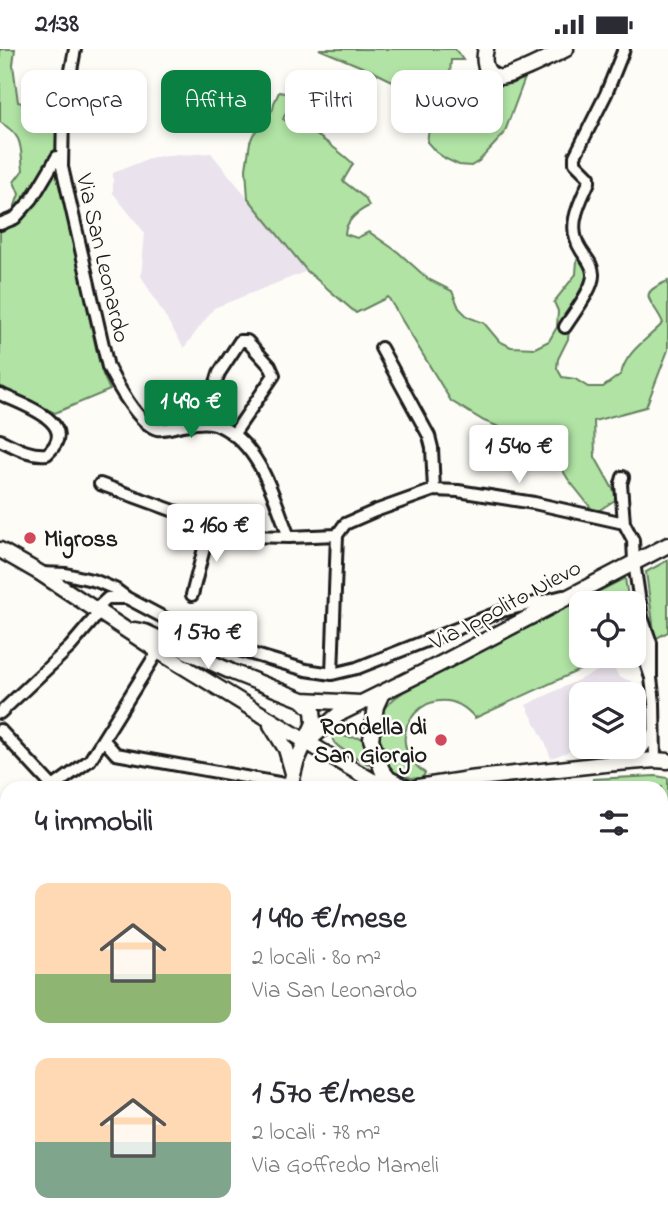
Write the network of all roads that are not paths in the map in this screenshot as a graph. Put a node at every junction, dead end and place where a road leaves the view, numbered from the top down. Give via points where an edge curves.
1 (75, 49) edge
2 (486, 49) edge
3 (566, 49) edge
4 (624, 49) edge
5 (61, 157) junction
6 (5, 222) edge
7 (0, 232) edge
8 (565, 327) dead end
9 (381, 348) dead end
10 (0, 394) edge
11 (211, 402) dead end
12 (233, 435) junction
13 (0, 440) edge
14 (623, 477) dead end
15 (100, 484) dead end
16 (434, 490) junction
17 (624, 523) junction
18 (209, 525) junction
19 (337, 535) junction
20 (289, 537) junction
21 (668, 545) edge
22 (0, 549) edge
23 (634, 562) junction
24 (40, 573) junction
25 (580, 591) edge
26 (192, 595) dead end
27 (569, 595) edge
28 (569, 596) edge
29 (127, 598) junction
30 (97, 611) junction
31 (480, 619) junction
32 (119, 625) junction
33 (504, 629) junction
34 (158, 651) junction
35 (208, 661) junction
36 (232, 673) junction
37 (332, 674) junction
38 (198, 675) junction
39 (224, 691) junction
40 (382, 693) junction
41 (303, 700) junction
42 (668, 700) edge
43 (362, 703) junction
44 (654, 703) junction
45 (0, 713) edge
46 (267, 719) junction
47 (656, 729) junction
48 (0, 730) edge
49 (103, 739) junction
50 (307, 742) junction
51 (668, 745) edge
52 (659, 755) edge
53 (634, 761) junction
54 (47, 781) edge
55 (61, 781) edge
56 (285, 781) edge
57 (291, 781) edge
58 (291, 781) edge
59 (367, 781) edge
60 (393, 781) edge
61 (460, 781) edge

1 - 5 street, Via San Leonardo via 63,113
2 - 3 main road via 486,70 501,77
4 - 8 street via 575,156 575,163 589,177 574,215 576,243 594,275
5 - 6 street via 32,199
5 - 12 street, Via San Leonardo via 108,367 116,383 150,426 157,429 204,422
6 - 7 street via 6,228
9 - 16 street via 429,436
10 - 13 street via 50,420 59,433 47,454 39,455
11 - 12 street via 219,373 240,341 247,341 274,375
12 - 20 street, Via San Leonardo via 257,461
14 - 17 street
15 - 18 street
16 - 17 street via 534,503
16 - 19 street via 345,524
17 - 23 street via 634,540
18 - 20 street via 243,536
18 - 26 street
19 - 20 street
19 - 37 street
21 - 23 main road, Via Ippolito Nievo
22 - 24 main road
23 - 25 main road, Via Ippolito Nievo
23 - 44 street via 642,617 640,645
24 - 29 street via 96,581
24 - 30 main road
27 - 31 street
28 - 33 main road, Via Ippolito Nievo
29 - 30 street via 108,597
29 - 37 street via 215,641
30 - 32 main road
30 - 45 street via 70,647
31 - 33 street via 493,620
31 - 37 street
32 - 34 main road
32 - 35 main road, Via Ippolito Nievo
33 - 40 main road, Via Ippolito Nievo
34 - 38 main road
34 - 49 street
35 - 36 main road, Via Ippolito Nievo
35 - 38 main road via 209,671
36 - 39 main road via 223,680
36 - 41 main road, Via Ippolito Nievo
38 - 39 main road
39 - 46 main road
40 - 43 main road, Via Ippolito Nievo
40 - 60 main road via 371,739 382,770
41 - 43 main road, Via Ippolito Nievo
41 - 50 main road via 313,710
42 - 44 street
43 - 50 main road, Via Ippolito Nievo via 339,714
44 - 47 street
46 - 50 main road
46 - 57 main road via 286,749
47 - 52 street
47 - 53 street
48 - 54 street
49 - 55 street via 90,760
49 - 56 street via 116,754
50 - 58 main road
50 - 59 main road
51 - 52 street
52 - 53 main road
53 - 61 main road

